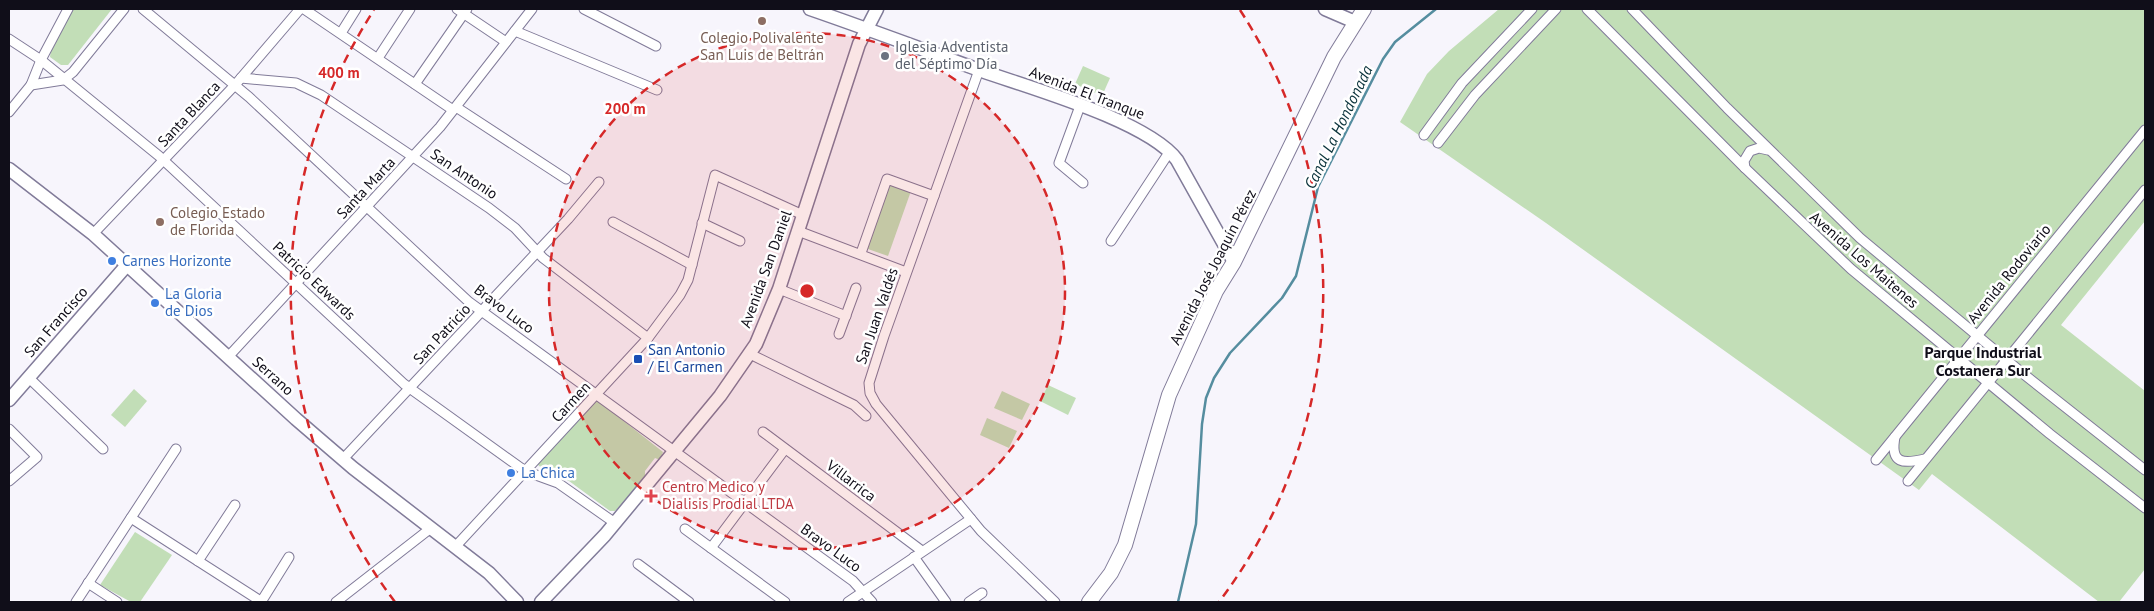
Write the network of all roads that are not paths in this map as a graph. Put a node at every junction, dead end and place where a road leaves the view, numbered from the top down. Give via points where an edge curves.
1 (68, 9) edge
2 (124, 9) edge
3 (143, 9) edge
4 (300, 9) edge
5 (304, 9) edge
6 (356, 9) edge
7 (410, 9) edge
8 (532, 9) edge
9 (584, 9) edge
10 (810, 9) edge
11 (877, 9) edge
12 (1325, 9) edge
13 (1364, 9) edge
14 (1532, 9) edge
15 (1556, 9) edge
16 (1587, 9) edge
17 (1632, 9) edge
18 (462, 10) edge
19 (1355, 22) junction
20 (867, 29) junction
21 (515, 31) junction
22 (341, 33) junction
23 (9, 39) edge
24 (506, 42) junction
25 (656, 46) dead end
26 (378, 58) junction
27 (41, 60) junction
28 (978, 70) junction
29 (63, 80) junction
30 (238, 82) junction
31 (415, 84) junction
32 (31, 85) junction
33 (657, 90) dead end
34 (1080, 106) junction
35 (455, 109) junction
36 (9, 112) edge
37 (1437, 116) junction
38 (1449, 127) junction
39 (2145, 130) edge
40 (1424, 135) dead end
41 (1438, 143) dead end
42 (1768, 150) junction
43 (1170, 151) junction
44 (414, 156) junction
45 (164, 161) junction
46 (1744, 168) junction
47 (9, 170) edge
48 (566, 179) dead end
49 (599, 182) dead end
50 (1083, 183) dead end
51 (2145, 190) edge
52 (934, 196) junction
53 (368, 207) junction
54 (803, 215) junction
55 (613, 222) dead end
56 (702, 223) junction
57 (798, 231) junction
58 (94, 234) junction
59 (740, 241) dead end
60 (1111, 241) dead end
61 (536, 252) junction
62 (861, 253) junction
63 (1234, 262) junction
64 (127, 265) junction
65 (692, 265) junction
66 (906, 272) junction
67 (296, 284) junction
68 (856, 288) dead end
69 (780, 289) junction
70 (482, 311) junction
71 (846, 316) junction
72 (839, 334) dead end
73 (1977, 336) junction
74 (648, 338) junction
75 (750, 354) junction
76 (228, 357) junction
77 (1958, 359) junction
78 (2007, 360) junction
79 (29, 378) junction
80 (1988, 383) junction
81 (410, 387) junction
82 (596, 394) junction
83 (9, 400) edge
84 (866, 416) dead end
85 (9, 429) edge
86 (763, 432) dead end
87 (1895, 437) junction
88 (103, 449) dead end
89 (176, 449) dead end
90 (786, 449) junction
91 (674, 451) junction
92 (343, 460) junction
93 (1876, 460) dead end
94 (1925, 460) junction
95 (2145, 470) edge
96 (526, 471) junction
97 (9, 481) edge
98 (1908, 481) dead end
99 (745, 503) junction
100 (235, 505) dead end
101 (2145, 508) edge
102 (131, 518) junction
103 (971, 519) junction
104 (615, 523) junction
105 (430, 528) junction
106 (685, 529) dead end
107 (455, 547) junction
108 (711, 548) junction
109 (918, 554) junction
110 (289, 558) dead end
111 (198, 561) junction
112 (638, 564) dead end
113 (88, 583) junction
114 (864, 592) junction
115 (982, 593) dead end
116 (76, 602) edge
117 (117, 602) edge
118 (261, 602) edge
119 (336, 602) edge
120 (517, 602) edge
121 (541, 602) edge
122 (689, 602) edge
123 (785, 602) edge
124 (848, 602) edge
125 (872, 602) edge
126 (946, 602) edge
127 (969, 602) edge
128 (1054, 602) edge
129 (1089, 602) edge

1 - 27 street
2 - 29 street
3 - 30 street, Bravo Luco
4 - 30 street, Santa Blanca
5 - 22 street
6 - 22 street
7 - 26 street
8 - 21 street, Santa Marta
9 - 25 street
10 - 20 street, Avenida El Tranque
11 - 20 street, Avenida San Daniel
12 - 19 street
13 - 19 main road, Avenida José Joaquín Pérez
14 - 37 street via 1462,83
15 - 38 street
16 - 46 street, Avenida Los Maitenes
17 - 42 street, Avenida Los Maitenes
18 - 24 street
18 - 31 street
19 - 63 main road, Avenida José Joaquín Pérez via 1334,57
20 - 28 street, Avenida El Tranque
20 - 54 street, Avenida San Daniel via 852,62
21 - 24 street, Santa Marta
21 - 33 street
22 - 26 street
23 - 27 street, Patricio Edwards
24 - 35 street, Santa Marta
26 - 31 street
27 - 29 street, Patricio Edwards
27 - 32 street
28 - 34 street, Avenida El Tranque
28 - 52 street, San Juan Valdés
29 - 32 street
29 - 45 street, Patricio Edwards
30 - 44 street, San Antonio via 288,82 312,90
30 - 45 street, Santa Blanca
30 - 53 street, Bravo Luco
31 - 35 street
32 - 36 street
34 - 43 street, Avenida El Tranque via 1138,130
34 - 50 street via 1058,163
35 - 44 street, Santa Marta
35 - 48 street
37 - 38 street via 1439,124
37 - 40 street
38 - 41 street
39 - 73 street, Avenida Rodoviario
42 - 46 street via 1750,151
42 - 73 street, Avenida Los Maitenes via 1877,253
43 - 60 street
43 - 63 street, Avenida El Tranque
44 - 53 street, Santa Marta
44 - 61 street, San Antonio via 503,218
45 - 58 street, Santa Blanca
45 - 67 street, Patricio Edwards
46 - 77 street, Avenida Los Maitenes via 1851,269
47 - 58 street, Serrano
49 - 61 street, San Patricio
51 - 78 street
52 - 62 street via 887,179
52 - 66 street, San Juan Valdés
53 - 67 street, Santa Marta
53 - 70 street, Bravo Luco
54 - 56 street, Carmen via 715,175
54 - 57 street, Avenida San Daniel
55 - 65 street
56 - 59 street
56 - 65 street, Carmen
57 - 62 street
57 - 69 street, Avenida San Daniel
58 - 64 street, Serrano
61 - 70 street, San Patricio
61 - 74 street, San Antonio
62 - 66 street
63 - 129 main road, Avenida José Joaquín Pérez via 1216,291 1169,395 1125,545 1111,573
64 - 76 street, Serrano
64 - 79 street, San Francisco
65 - 74 street, Carmen via 680,295
66 - 103 street, San Juan Valdés via 871,374 870,393 900,435
67 - 76 street, Santa Marta
67 - 81 street, Patricio Edwards
68 - 71 street
69 - 71 street
69 - 75 street, Avenida San Daniel
70 - 81 street, San Patricio
70 - 82 street, Bravo Luco
71 - 72 street
73 - 77 street, Avenida Rodoviario
73 - 78 street, Avenida Los Maitenes
74 - 82 street, Carmen
75 - 84 street via 854,405
75 - 91 street, Avenida San Daniel
76 - 92 street, Serrano
77 - 80 street, Avenida Los Maitenes
77 - 87 street, Avenida Rodoviario
78 - 80 street
78 - 95 street, Avenida Los Maitenes
79 - 83 street, San Francisco
79 - 88 street
80 - 94 street
80 - 101 street, Avenida Los Maitenes
81 - 92 street, San Patricio
81 - 96 street, Patricio Edwards
82 - 91 street, Bravo Luco
82 - 96 street, Carmen
85 - 97 street via 37,458
86 - 90 street, Villarrica
87 - 93 street, Avenida Rodoviario
87 - 94 street via 1895,452 1899,460 1905,463
89 - 102 street
90 - 99 street
90 - 109 street, Villarrica
91 - 99 street, Bravo Luco
91 - 104 street, Avenida San Daniel
92 - 105 street, Serrano
94 - 98 street
96 - 104 street, Patricio Edwards via 558,483
96 - 107 street, Carmen
99 - 108 street
99 - 114 street, Bravo Luco
100 - 111 street
102 - 111 street
102 - 113 street
103 - 109 street
103 - 128 street, San Juan Valdés
104 - 121 street, Avenida San Daniel
105 - 107 street, Serrano
105 - 119 street
106 - 108 street
107 - 120 street, Serrano via 489,573
108 - 123 street
109 - 114 street
109 - 126 street, Villarrica
110 - 118 street
111 - 118 street
112 - 122 street
113 - 116 street
113 - 117 street
114 - 124 street
114 - 125 street, Bravo Luco
115 - 127 street

